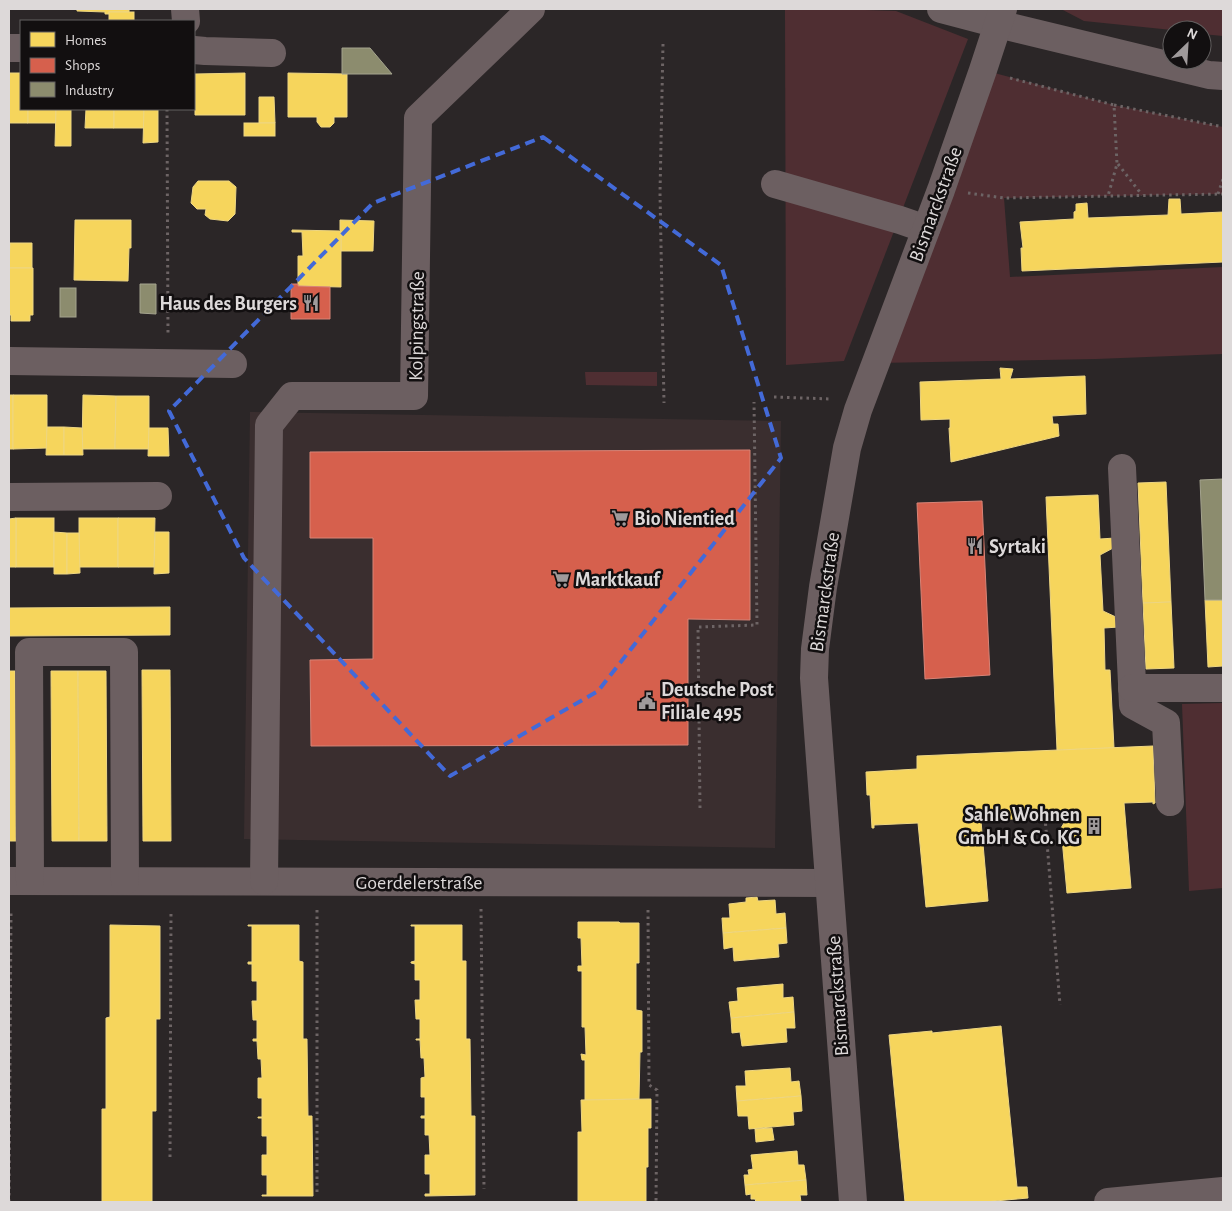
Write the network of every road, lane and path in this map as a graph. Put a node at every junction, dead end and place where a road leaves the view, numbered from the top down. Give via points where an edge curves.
1 (531, 9) edge
2 (941, 9) edge
3 (1000, 16) edge
4 (663, 44) dead end
5 (195, 50) edge
6 (272, 53) dead end
7 (983, 70) junction
8 (1223, 76) edge
9 (1114, 105) junction
10 (167, 110) edge
11 (1223, 127) edge
12 (1117, 164) junction
13 (1223, 179) edge
14 (775, 184) dead end
15 (941, 190) junction
16 (1218, 194) junction
17 (1223, 194) edge
18 (1142, 195) junction
19 (1108, 196) junction
20 (926, 230) junction
21 (9, 361) edge
22 (168, 362) junction
23 (233, 364) dead end
24 (774, 397) dead end
25 (835, 399) dead end
26 (754, 402) dead end
27 (664, 403) dead end
28 (1122, 468) dead end
29 (158, 496) dead end
30 (9, 497) edge
31 (1132, 688) junction
32 (1223, 688) edge
33 (1170, 802) dead end
34 (700, 808) dead end
35 (1046, 817) dead end
36 (17, 881) edge
37 (264, 881) junction
38 (125, 882) junction
39 (171, 882) junction
40 (317, 882) junction
41 (480, 882) junction
42 (648, 882) junction
43 (828, 883) junction
44 (1060, 1005) dead end
45 (170, 1157) dead end
46 (484, 1188) dead end
47 (1223, 1191) edge
48 (317, 1192) dead end
49 (9, 1202) edge
50 (656, 1202) edge
51 (853, 1202) edge
52 (1108, 1202) edge

1 - 37 street, Kolpingstraße via 418,118 414,396 292,396 269,425
2 - 3 street
3 - 7 street, Bismarckstraße
3 - 8 street via 1209,75
4 - 27 path via 660,193
5 - 6 street
7 - 9 path
7 - 15 street, Bismarckstraße
9 - 11 path
9 - 12 path
10 - 22 path
12 - 18 path
12 - 19 path
13 - 16 path
14 - 20 street
15 - 19 path via 1004,198
15 - 20 street, Bismarckstraße
16 - 17 path
16 - 18 path
18 - 19 path
20 - 43 street, Bismarckstraße via 858,410 847,448 823,587 814,678
21 - 22 street
22 - 23 street
24 - 25 path
26 - 34 path via 757,625 698,627
28 - 31 street
29 - 30 street
31 - 32 street
31 - 33 street via 1133,705 1166,723
35 - 44 path
36 - 38 street, Goerdelerstraße
36 - 38 street via 29,652 124,652
36 - 49 path
37 - 39 street, Goerdelerstraße
37 - 40 street, Goerdelerstraße
38 - 39 street, Goerdelerstraße
39 - 45 path
40 - 41 street, Goerdelerstraße
40 - 48 path
41 - 42 street, Goerdelerstraße
41 - 46 path
42 - 43 street, Goerdelerstraße
42 - 50 path via 649,1085 657,1090
43 - 51 street, Bismarckstraße
47 - 52 street

